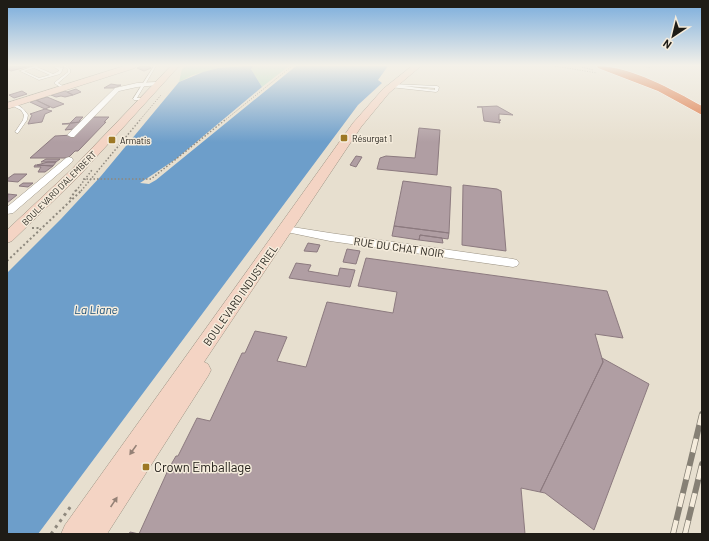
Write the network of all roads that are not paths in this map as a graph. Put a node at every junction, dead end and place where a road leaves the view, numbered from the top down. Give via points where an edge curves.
1 (53, 91) edge
2 (114, 91) edge
3 (141, 91) edge
4 (155, 91) edge
5 (393, 91) edge
6 (669, 91) edge
7 (670, 91) edge
8 (139, 99) junction
9 (10, 105) edge
10 (702, 106) edge
11 (702, 111) edge
12 (17, 132) dead end
13 (71, 135) dead end
14 (69, 160) dead end
15 (8, 211) edge
16 (35, 212) junction
17 (290, 230) junction
18 (7, 238) edge
19 (513, 263) dead end
20 (74, 534) edge
21 (92, 534) edge

1 - 9 street
2 - 13 street
3 - 8 lane
4 - 8 street, BOULEVARD D'ALEMBERT
5 - 17 street, BOULEVARD INDUSTRIEL via 368,119
6 - 11 highway
7 - 10 highway
8 - 16 street, BOULEVARD D'ALEMBERT via 90,157
9 - 12 lane via 22,109 26,115
14 - 15 street
15 - 16 street
16 - 18 street, BOULEVARD D'ALEMBERT
17 - 19 street, RUE DU CHAT NOIR
17 -> 20 street, BOULEVARD INDUSTRIEL
21 -> 17 street, BOULEVARD INDUSTRIEL

